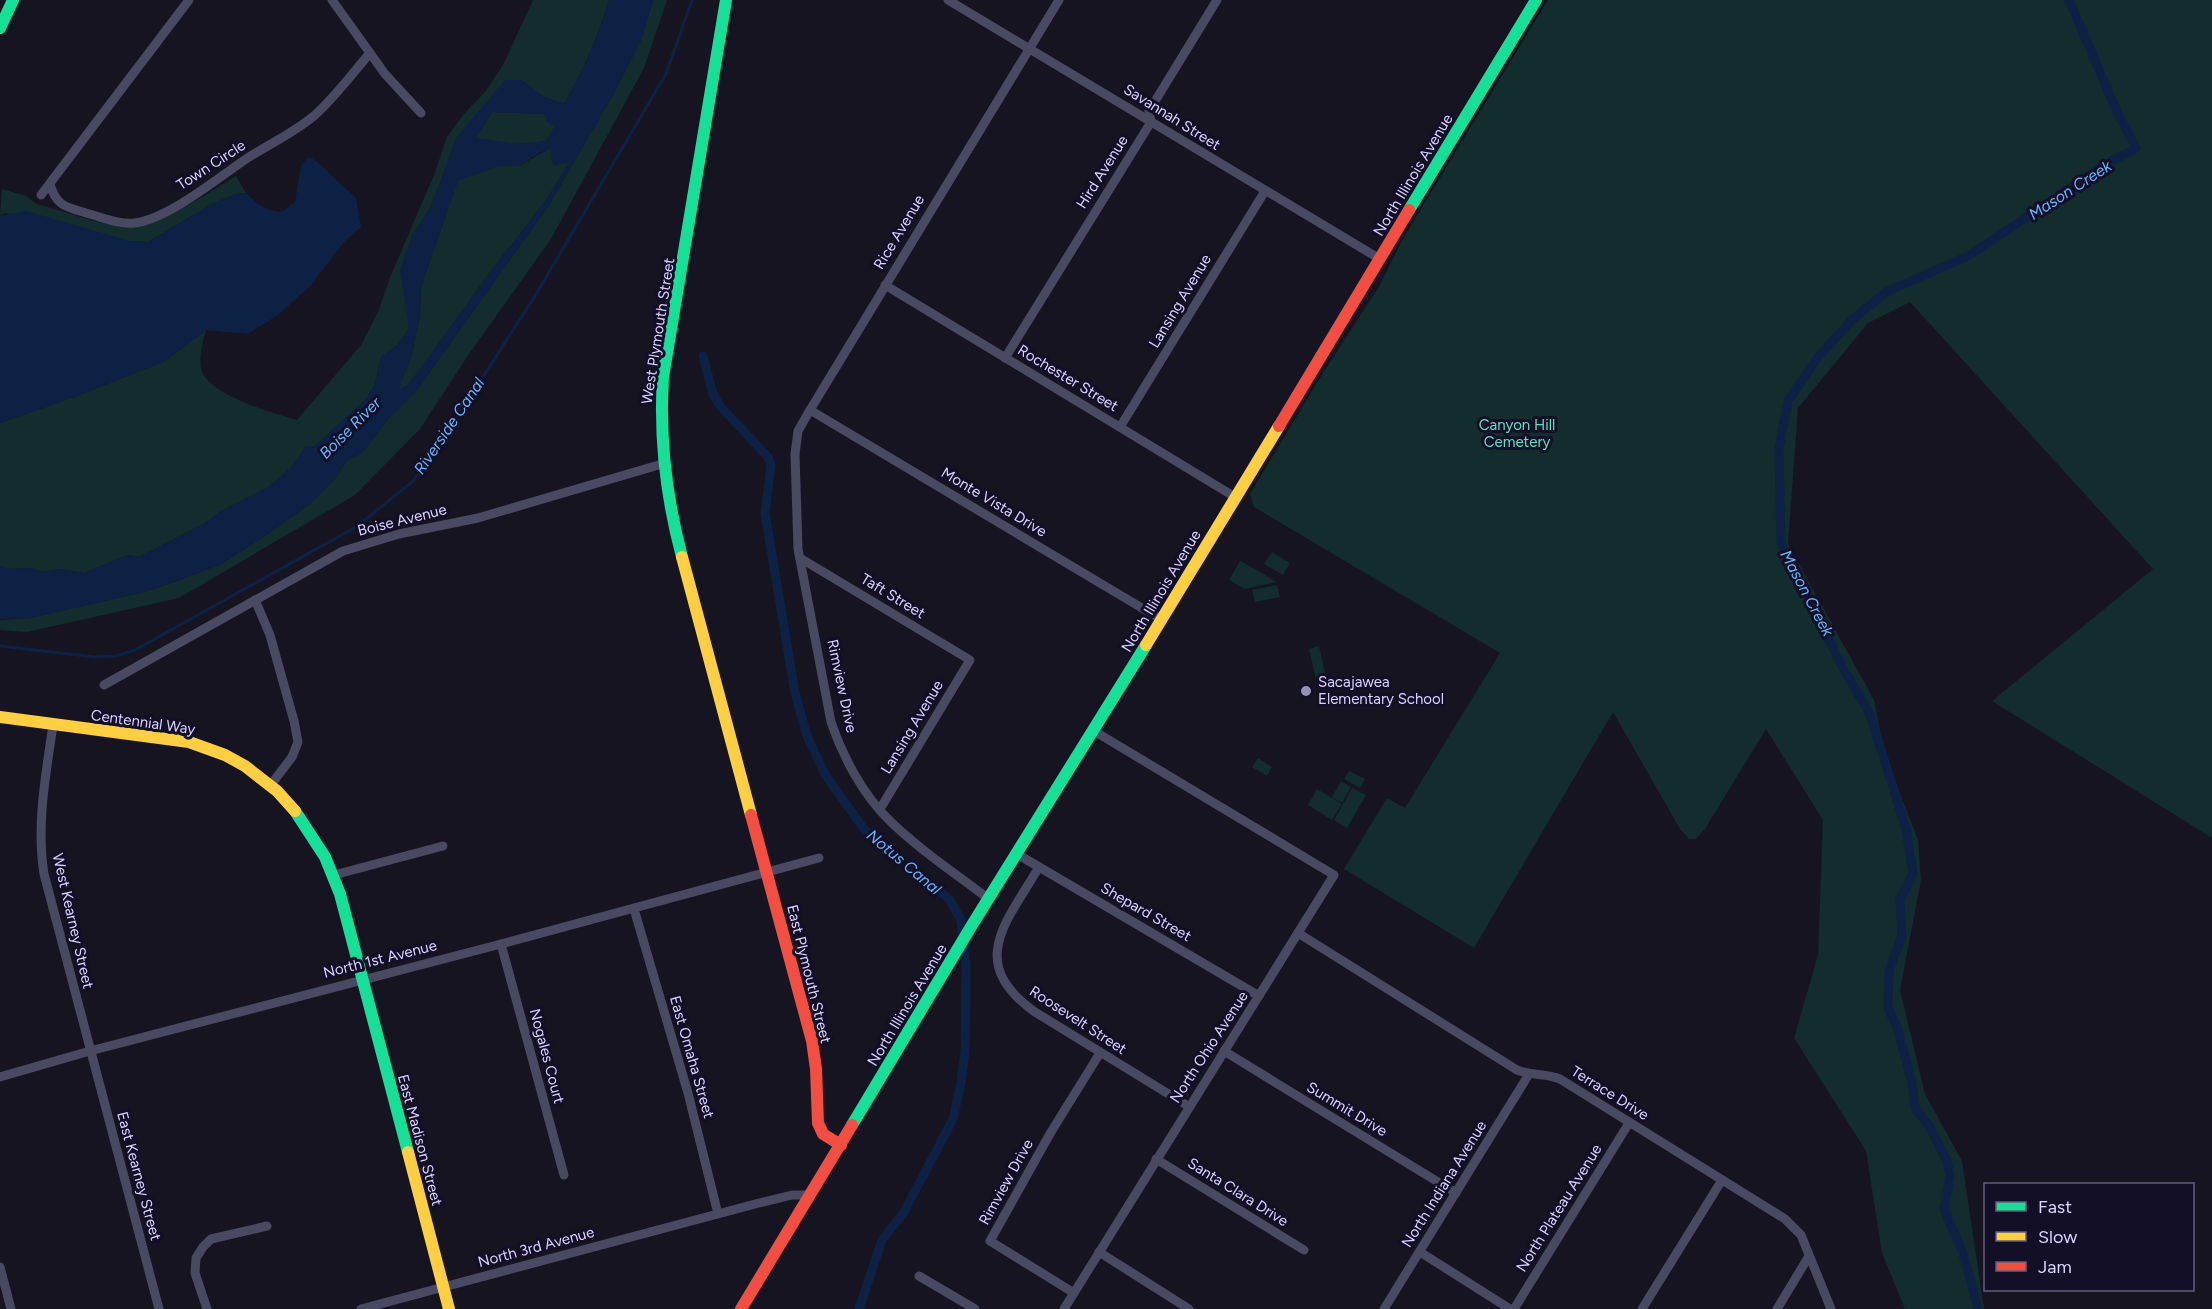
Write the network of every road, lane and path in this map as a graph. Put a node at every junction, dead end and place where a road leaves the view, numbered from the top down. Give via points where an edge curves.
1 (13, 0) edge
2 (189, 0) edge
3 (332, 0) edge
4 (726, 0) edge
5 (948, 0) edge
6 (1059, 0) edge
7 (1217, 0) edge
8 (1536, 0) edge
9 (0, 28) edge
10 (1030, 49) junction
11 (370, 53) junction
12 (421, 113) dead end
13 (1151, 122) junction
14 (50, 184) junction
15 (1265, 191) junction
16 (41, 195) dead end
17 (1380, 259) junction
18 (885, 285) junction
19 (1005, 358) junction
20 (810, 410) junction
21 (1120, 428) junction
22 (662, 464) junction
23 (796, 490) joint
24 (1235, 497) junction
25 (800, 558) junction
26 (255, 600) junction
27 (1162, 620) junction
28 (970, 660) joint
29 (104, 685) dead end
30 (0, 717) edge
31 (53, 725) junction
32 (1094, 731) junction
33 (270, 786) junction
34 (880, 809) junction
35 (443, 846) dead end
36 (1017, 854) junction
37 (819, 858) dead end
38 (1039, 867) junction
39 (767, 872) junction
40 (334, 874) junction
41 (989, 899) junction
42 (634, 909) junction
43 (1298, 933) junction
44 (501, 944) junction
45 (361, 979) junction
46 (1259, 996) junction
47 (90, 1051) junction
48 (1224, 1051) junction
49 (1100, 1053) junction
50 (1529, 1074) junction
51 (0, 1077) edge
52 (1188, 1106) junction
53 (1629, 1123) junction
54 (841, 1145) junction
55 (1156, 1160) junction
56 (564, 1175) dead end
57 (1722, 1180) junction
58 (1456, 1193) junction
59 (810, 1196) junction
60 (718, 1214) junction
61 (267, 1226) dead end
62 (1304, 1250) dead end
63 (1099, 1252) junction
64 (1420, 1252) junction
65 (1809, 1256) junction
66 (0, 1267) edge
67 (919, 1276) dead end
68 (443, 1287) junction
69 (1074, 1293) junction
70 (11, 1309) edge
71 (159, 1309) edge
72 (207, 1309) edge
73 (362, 1309) edge
74 (449, 1309) edge
75 (741, 1309) edge
76 (975, 1309) edge
77 (1064, 1309) edge
78 (1189, 1309) edge
79 (1384, 1309) edge
80 (1512, 1309) edge
81 (1642, 1309) edge
82 (1777, 1309) edge
83 (1831, 1309) edge

1 - 9 main road
2 - 14 street
3 - 11 street
4 - 22 main road, West Plymouth Street via 663,377
5 - 10 street, Savannah Street
6 - 10 street, Rice Avenue
7 - 13 street, Hird Avenue via 1149,111
8 - 17 main road, North Illinois Avenue
10 - 13 street, Savannah Street
10 - 18 street, Rice Avenue
11 - 12 street
11 - 14 street, Town Circle via 303,125 152,218 119,222 69,208 59,203
13 - 15 street, Savannah Street
13 - 19 street, Hird Avenue
14 - 16 street
15 - 17 street, Savannah Street
15 - 21 street, Lansing Avenue
17 - 24 main road, North Illinois Avenue
18 - 19 street, Rochester Street
18 - 20 street, Rice Avenue
19 - 21 street, Rochester Street
20 - 23 street, Rice Avenue via 798,431
20 - 27 street, Monte Vista Drive
21 - 24 street, Rochester Street
22 - 26 street, Boise Avenue via 478,518 372,541 343,551
22 - 39 main road, West Plymouth Street via 675,532
23 - 25 street, Rimview Drive
24 - 27 main road, North Illinois Avenue
25 - 28 street, Taft Street
25 - 34 street, Rimview Drive via 831,722 840,747
26 - 29 street, Boise Avenue
26 - 33 street via 270,635 298,742
27 - 32 main road, North Illinois Avenue
28 - 34 street, Lansing Avenue
30 - 31 main road, Centennial Way
31 - 33 main road, Centennial Way via 189,742 219,752
31 - 47 street, West Kearney Street via 40,851
32 - 36 main road, North Illinois Avenue
32 - 43 street, North Ohio Avenue via 1334,875
33 - 40 main road, Centennial Way via 305,824
34 - 41 street, Rimview Drive via 914,842
35 - 40 street
36 - 38 street, Shepard Street
36 - 41 main road, North Illinois Avenue
37 - 39 street, North 1st Avenue
38 - 46 street, Shepard Street
38 - 49 street, Roosevelt Street via 1000,932 996,961 1001,977 1019,1000
39 - 42 street, North 1st Avenue
39 - 54 main road, East Plymouth Street via 813,1041 819,1123 823,1134
40 - 45 main road, East Madison Street
41 - 54 main road, North Illinois Avenue
42 - 44 street, North 1st Avenue
42 - 60 street, East Omaha Street via 688,1093
43 - 46 street, North Ohio Avenue
43 - 50 street, Terrace Drive
44 - 45 street, North 1st Avenue
44 - 56 street, Nogales Court
45 - 47 street, North 1st Avenue
45 - 68 main road, East Madison Street
46 - 48 street, North Ohio Avenue
47 - 51 street, North 1st Avenue
47 - 71 street, East Kearney Street
48 - 52 street, North Ohio Avenue
48 - 58 street, Summit Drive
49 - 52 street, Roosevelt Street
49 - 69 street, Rimview Drive via 990,1241
50 - 53 street, Terrace Drive via 1560,1079
50 - 58 street, North Indiana Avenue
52 - 55 street, North Ohio Avenue
53 - 57 street, Terrace Drive
53 - 80 street, North Plateau Avenue
54 - 59 main road, North Illinois Avenue
55 - 62 street, Santa Clara Drive
55 - 63 street, North Ohio Avenue
57 - 65 street, Terrace Drive via 1785,1219 1801,1234
57 - 81 street
58 - 64 street, North Indiana Avenue
59 - 60 street via 792,1196
59 - 75 main road, North Illinois Avenue
60 - 68 street, North 3rd Avenue
61 - 72 street via 211,1239 202,1247 195,1273
63 - 69 street, North Ohio Avenue
63 - 78 street
64 - 79 street, North Indiana Avenue
64 - 80 street
65 - 82 street
65 - 83 street, Terrace Drive
66 - 70 street
67 - 76 street
68 - 73 street, North 3rd Avenue
68 - 74 main road, East Madison Street
69 - 77 street, North Ohio Avenue

